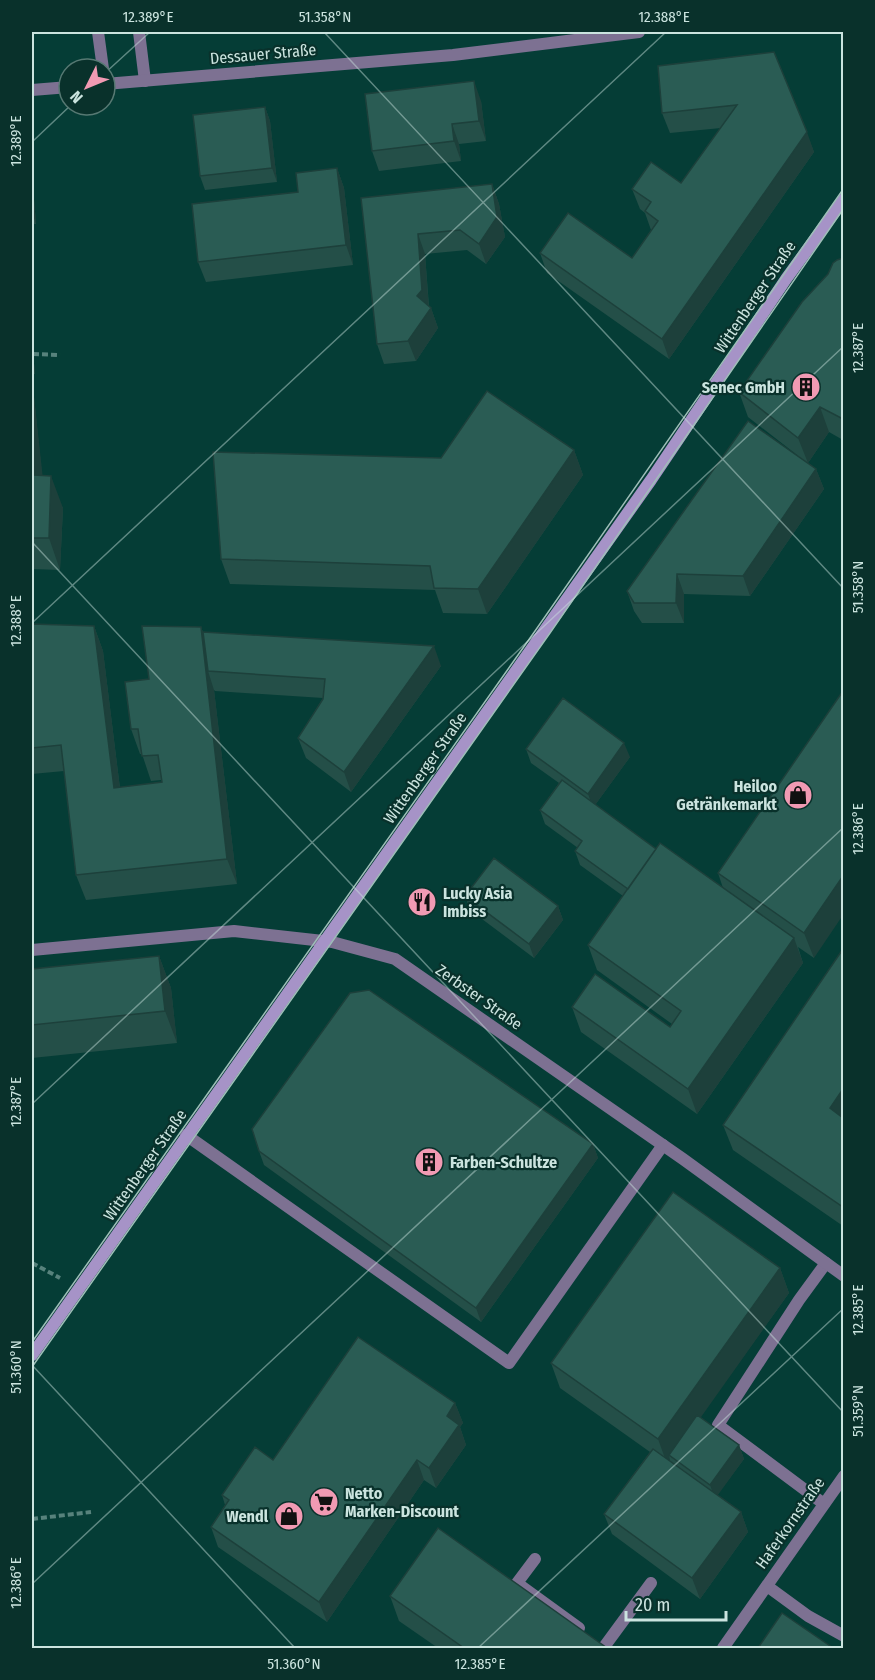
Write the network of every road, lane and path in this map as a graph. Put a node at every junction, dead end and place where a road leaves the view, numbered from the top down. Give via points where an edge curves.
1 (98, 32) edge
2 (139, 32) edge
3 (639, 32) edge
4 (101, 57) edge
5 (145, 81) junction
6 (117, 83) edge
7 (57, 88) edge
8 (32, 90) edge
9 (843, 198) edge
10 (33, 354) dead end
11 (60, 355) dead end
12 (323, 941) junction
13 (32, 950) edge
14 (186, 1135) junction
15 (663, 1145) junction
16 (32, 1263) edge
17 (826, 1263) junction
18 (843, 1276) edge
19 (79, 1287) junction
20 (32, 1355) edge
21 (843, 1476) edge
22 (824, 1504) junction
23 (91, 1512) dead end
24 (32, 1519) edge
25 (535, 1559) dead end
26 (651, 1583) dead end
27 (767, 1586) junction
28 (843, 1636) edge
29 (597, 1642) edge
30 (723, 1648) edge

1 - 4 street
2 - 5 street
3 - 5 street, Dessauer Straße via 453,55
5 - 6 street, Dessauer Straße
7 - 8 street
9 - 12 main road, Wittenberger Straße via 651,480
10 - 11 path
12 - 13 street, Zerbster Straße via 234,931
12 - 14 main road, Wittenberger Straße
12 - 15 street, Zerbster Straße via 395,959
14 - 15 street via 509,1363
14 - 19 main road, Wittenberger Straße
15 - 17 street, Zerbster Straße
16 - 19 path
17 - 18 street, Zerbster Straße
17 - 22 street via 718,1425
19 - 20 main road, Wittenberger Straße
21 - 22 street, Haferkornstraße
22 - 27 street, Haferkornstraße
23 - 24 path
25 - 29 street via 517,1583
26 - 29 street
27 - 28 street
27 - 30 street, Haferkornstraße

